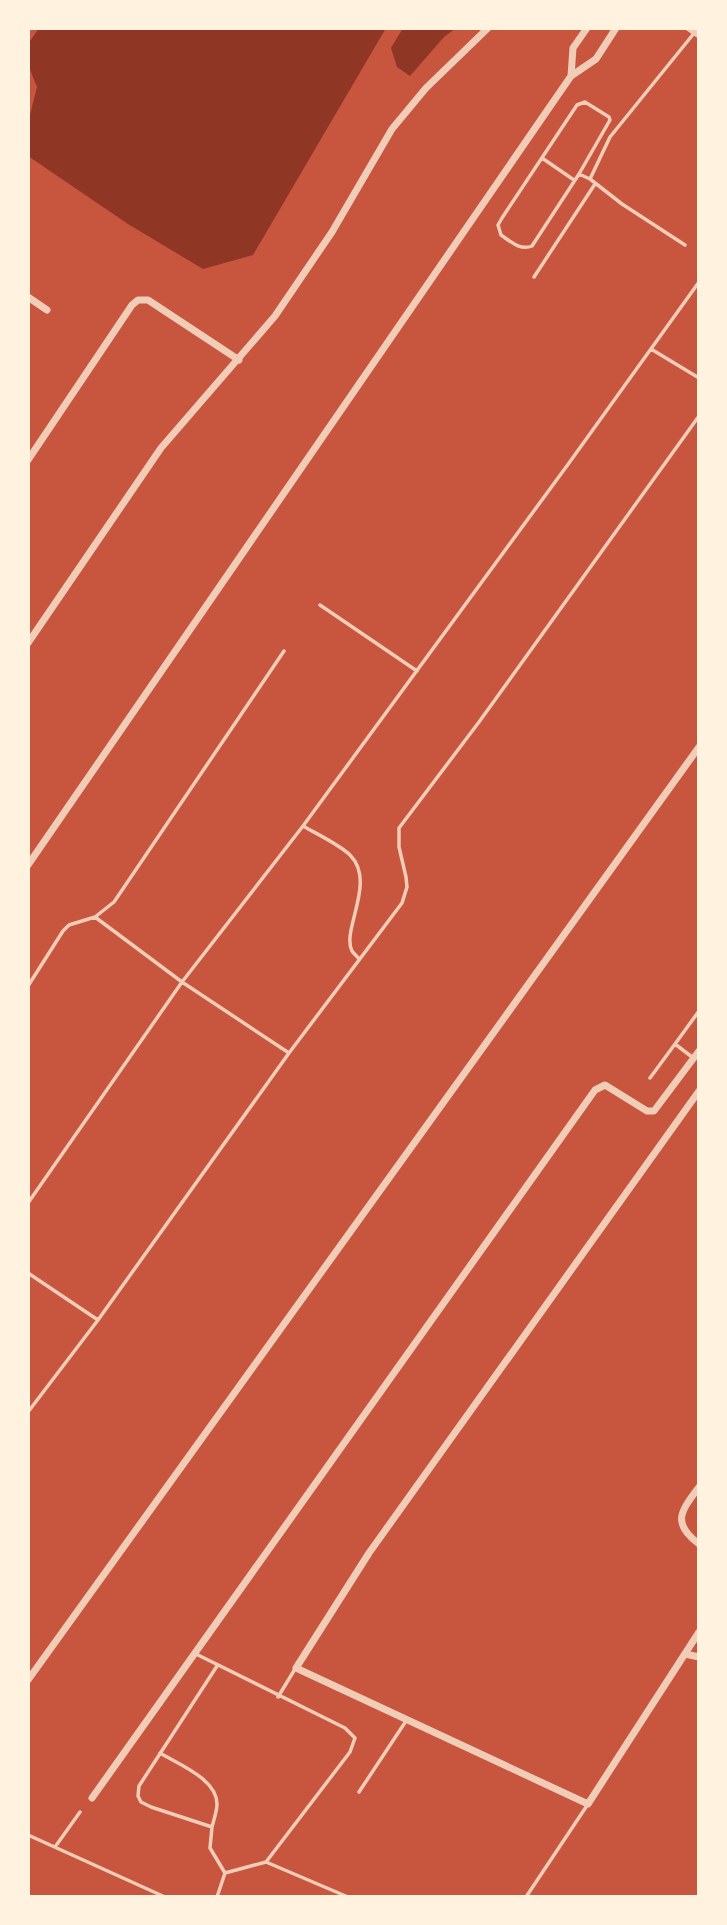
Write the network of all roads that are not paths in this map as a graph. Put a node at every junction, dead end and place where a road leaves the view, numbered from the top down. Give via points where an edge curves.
1 (488, 28) edge
2 (587, 28) edge
3 (616, 28) edge
4 (695, 31) edge
5 (571, 76) junction
6 (542, 158) junction
7 (579, 174) junction
8 (590, 179) junction
9 (575, 181) junction
10 (595, 184) junction
11 (685, 245) dead end
12 (534, 276) dead end
13 (699, 282) edge
14 (28, 298) edge
15 (47, 310) dead end
16 (651, 349) junction
17 (239, 360) junction
18 (699, 378) edge
19 (699, 416) edge
20 (28, 460) edge
21 (320, 606) dead end
22 (28, 643) edge
23 (284, 650) dead end
24 (417, 671) junction
25 (699, 747) edge
26 (303, 826) junction
27 (28, 865) edge
28 (95, 917) junction
29 (359, 959) junction
30 (182, 982) junction
31 (28, 986) edge
32 (699, 1011) edge
33 (675, 1044) junction
34 (289, 1053) junction
35 (696, 1055) edge
36 (650, 1078) dead end
37 (699, 1091) edge
38 (28, 1203) edge
39 (28, 1273) edge
40 (98, 1320) junction
41 (28, 1412) edge
42 (699, 1487) edge
43 (699, 1544) edge
44 (699, 1632) edge
45 (194, 1653) junction
46 (685, 1654) junction
47 (699, 1657) edge
48 (217, 1666) junction
49 (296, 1668) junction
50 (28, 1680) edge
51 (278, 1697) junction
52 (407, 1721) junction
53 (160, 1753) junction
54 (359, 1792) dead end
55 (92, 1798) dead end
56 (588, 1804) junction
57 (80, 1812) dead end
58 (212, 1827) junction
59 (28, 1835) edge
60 (55, 1847) junction
61 (266, 1862) junction
62 (225, 1873) junction
63 (165, 1897) edge
64 (217, 1897) edge
65 (348, 1897) edge
66 (526, 1897) edge

1 - 17 street via 426,88 392,129 332,232
2 - 5 street via 573,48
3 - 5 street via 596,59
4 - 8 lane via 610,137
5 - 27 street
6 - 7 lane via 577,105 585,102 610,120
6 - 9 lane
6 - 9 lane via 502,218 501,235 519,247 532,246
7 - 8 lane
7 - 9 lane
8 - 10 lane
10 - 11 lane
10 - 12 lane
13 - 16 lane
14 - 15 street
16 - 18 lane
16 - 24 lane
17 - 20 street via 148,300 138,300
17 - 22 street via 161,448
19 - 29 lane via 399,828 405,895
21 - 24 lane
23 - 28 lane via 114,902
24 - 26 lane
25 - 50 street
26 - 29 lane via 350,855 356,866 360,899 350,941
26 - 30 lane
28 - 30 lane
28 - 31 lane via 63,931
29 - 34 lane
30 - 34 lane
30 - 38 lane
32 - 33 lane
33 - 35 lane
33 - 36 lane
34 - 40 lane
35 - 45 street via 654,1111 605,1084 595,1090
37 - 49 street via 369,1553
39 - 40 lane
40 - 41 lane
42 - 43 street via 680,1521
44 - 46 street
45 - 48 lane
45 - 55 street
46 - 47 street
46 - 56 street
48 - 51 lane
48 - 53 lane
49 - 51 lane
49 - 52 street
51 - 61 lane via 345,1728 355,1738 350,1752
52 - 54 lane
52 - 56 street
53 - 58 lane via 204,1780 216,1794
53 - 58 lane via 139,1786 141,1802
56 - 66 lane
57 - 60 lane
58 - 62 lane via 210,1848
59 - 60 lane
60 - 63 lane
61 - 62 lane
61 - 65 lane
62 - 64 lane

